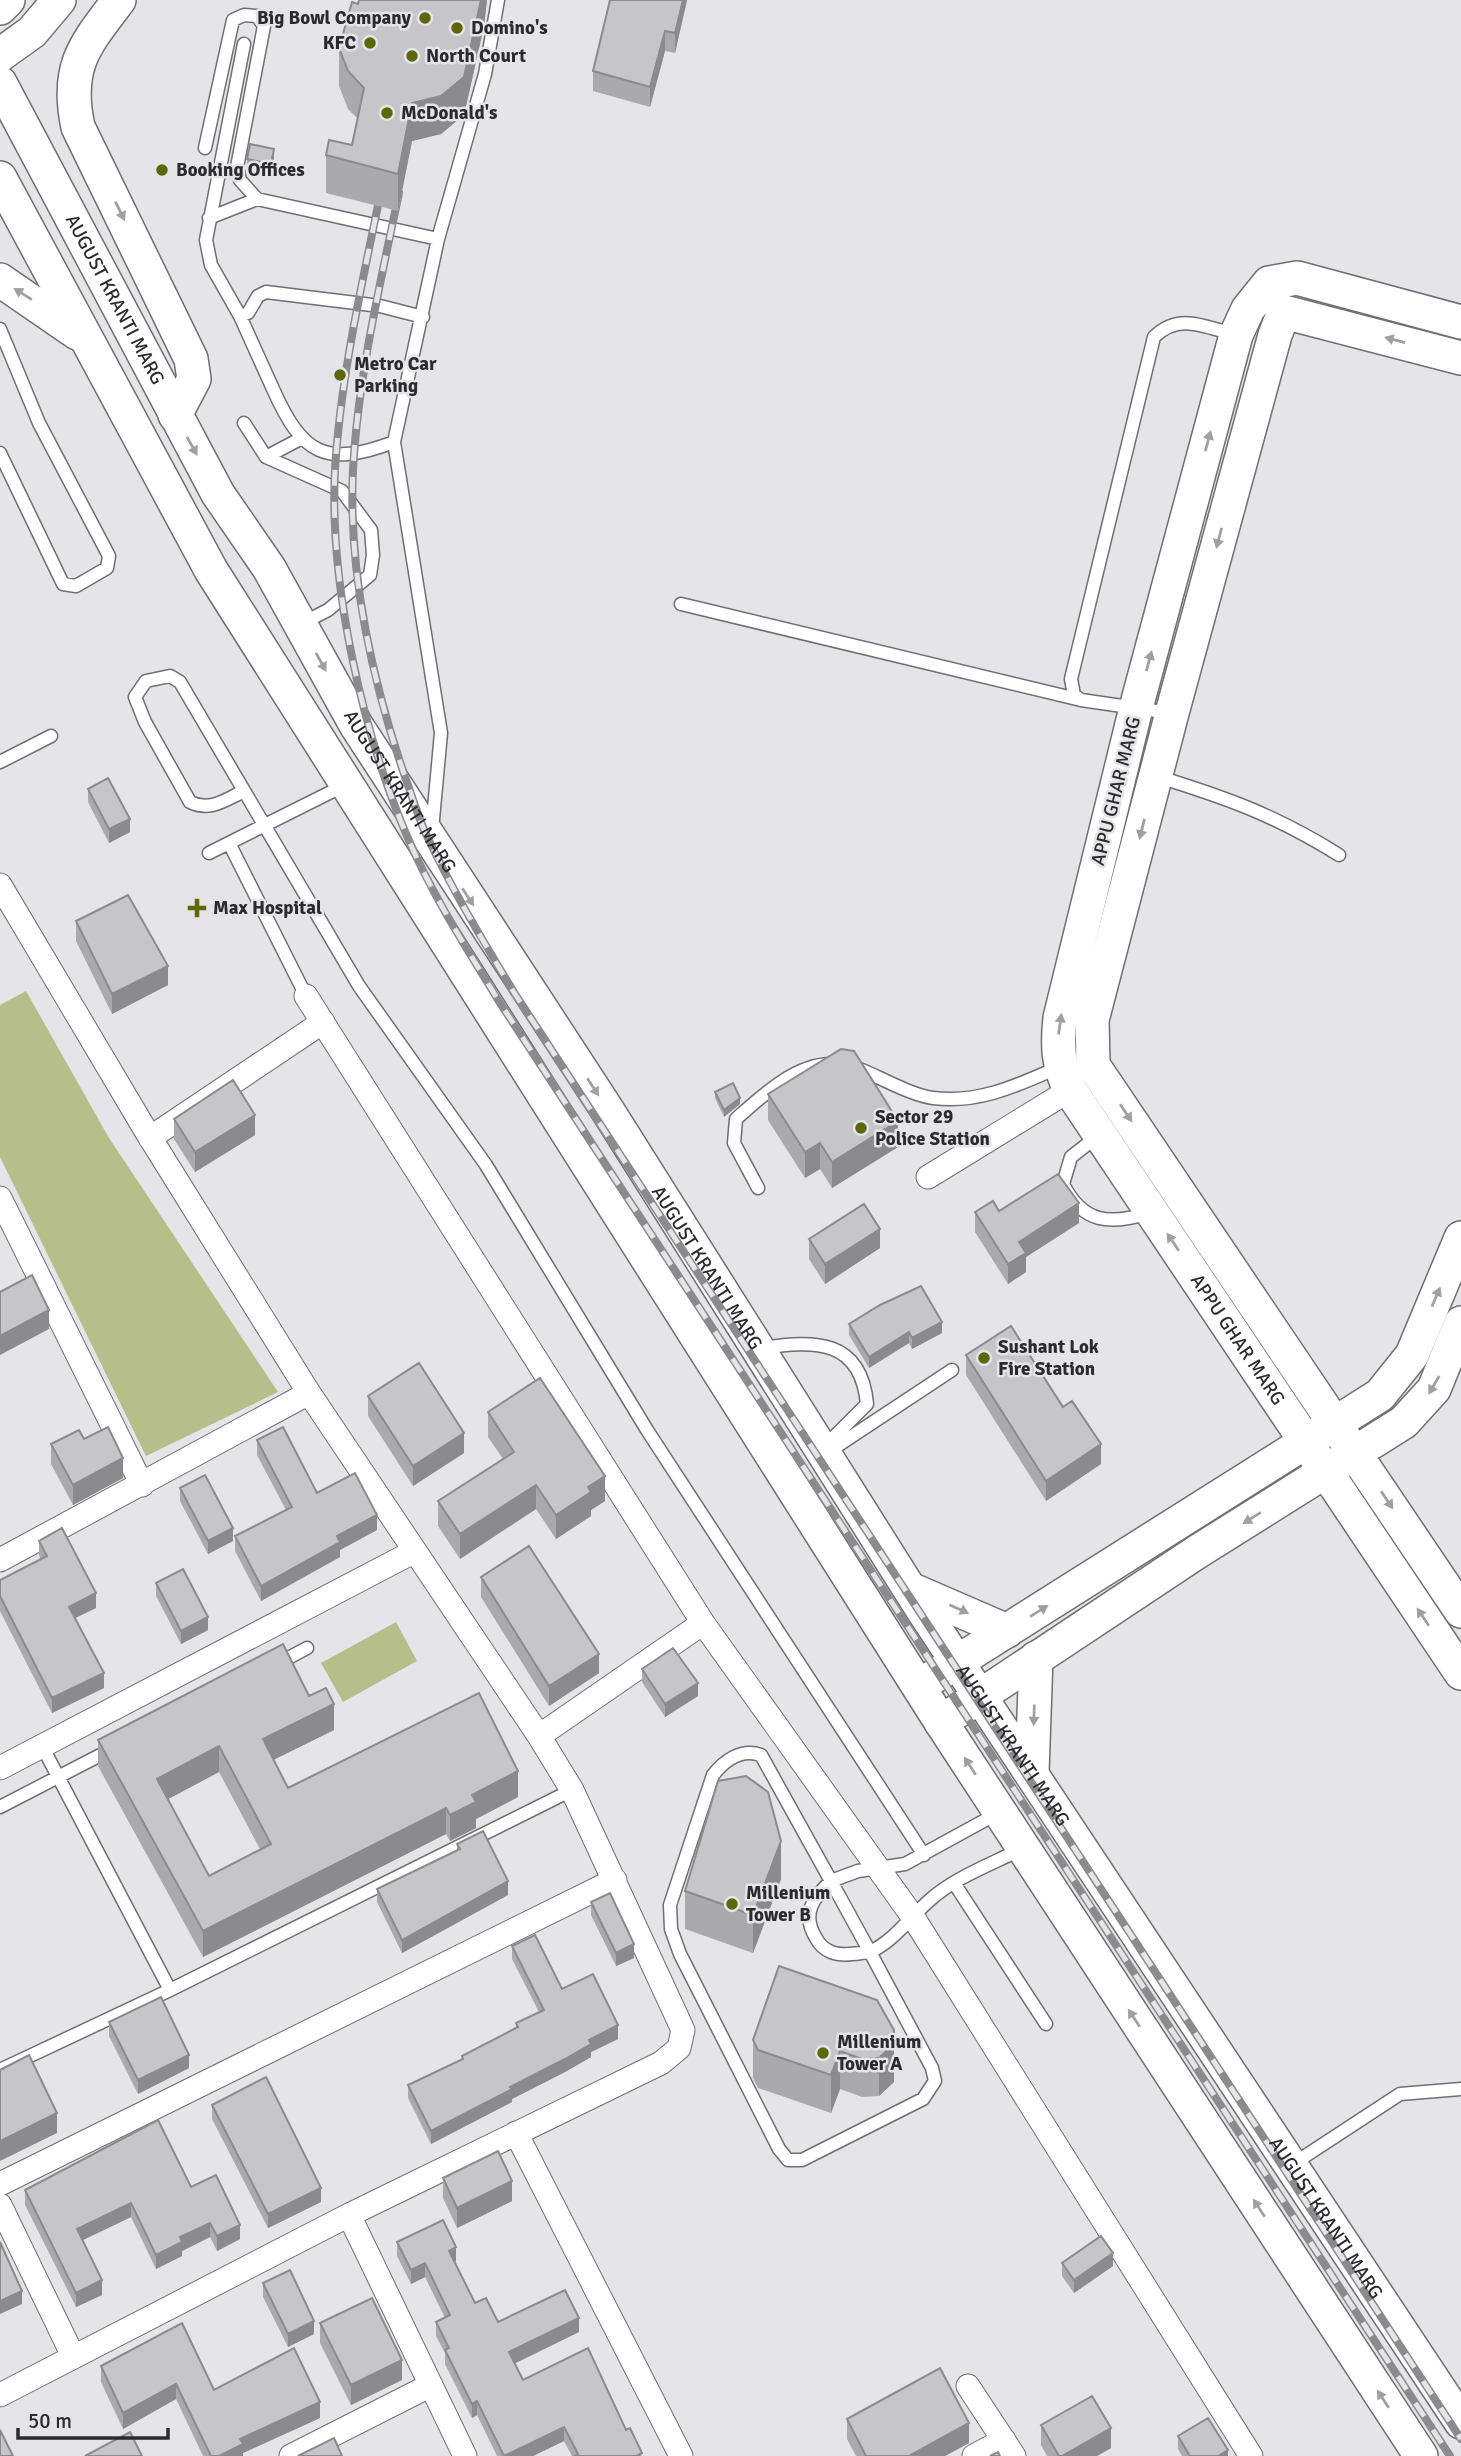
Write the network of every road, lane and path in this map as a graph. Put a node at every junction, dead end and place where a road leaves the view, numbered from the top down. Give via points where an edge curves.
1 (59, 0) edge
2 (97, 0) edge
3 (119, 0) edge
4 (498, 0) edge
5 (244, 44) dead end
6 (0, 55) edge
7 (76, 79) junction
8 (0, 83) edge
9 (205, 148) dead end
10 (89, 150) junction
11 (47, 173) junction
12 (0, 178) edge
13 (257, 199) junction
14 (209, 218) junction
15 (438, 239) junction
16 (0, 280) edge
17 (1278, 297) junction
18 (240, 316) junction
19 (423, 317) junction
20 (1461, 322) edge
21 (0, 329) edge
22 (1236, 335) junction
23 (84, 338) junction
24 (1461, 358) edge
25 (174, 415) junction
26 (244, 423) dead end
27 (300, 439) junction
28 (394, 442) junction
29 (0, 453) edge
30 (266, 457) junction
31 (681, 604) dead end
32 (300, 624) junction
33 (1081, 700) junction
34 (1136, 708) junction
35 (1171, 713) junction
36 (51, 736) dead end
37 (0, 762) edge
38 (1155, 776) junction
39 (348, 783) junction
40 (244, 791) junction
41 (264, 826) junction
42 (431, 839) junction
43 (229, 842) junction
44 (209, 853) dead end
45 (1339, 855) dead end
46 (2, 894) edge
47 (306, 996) joint
48 (323, 1022) junction
49 (1093, 1065) junction
50 (1065, 1078) junction
51 (1100, 1134) junction
52 (150, 1138) junction
53 (928, 1177) dead end
54 (758, 1188) dead end
55 (0, 1198) edge
56 (1153, 1212) junction
57 (1461, 1238) edge
58 (1461, 1323) edge
59 (758, 1348) junction
60 (952, 1370) dead end
61 (309, 1393) junction
62 (1336, 1423) junction
63 (1306, 1441) junction
64 (822, 1450) junction
65 (1355, 1453) junction
66 (1326, 1471) junction
67 (142, 1485) junction
68 (415, 1551) junction
69 (0, 1560) edge
70 (910, 1589) junction
71 (1461, 1611) edge
72 (703, 1623) junction
73 (1007, 1631) junction
74 (307, 1648) dead end
75 (1036, 1658) junction
76 (958, 1661) junction
77 (270, 1667) edge
78 (1461, 1673) edge
79 (919, 1686) junction
80 (981, 1695) junction
81 (941, 1722) junction
82 (540, 1736) junction
83 (121, 1744) edge
84 (42, 1746) junction
85 (0, 1768) edge
86 (1032, 1772) junction
87 (60, 1776) junction
88 (572, 1790) junction
89 (0, 1807) edge
90 (1000, 1812) junction
91 (1023, 1848) junction
92 (925, 1855) junction
93 (880, 1869) junction
94 (615, 1880) junction
95 (831, 1881) junction
96 (954, 1883) junction
97 (913, 1917) junction
98 (870, 1952) junction
99 (170, 1990) junction
100 (1046, 2024) dead end
101 (0, 2070) edge
102 (1461, 2089) edge
103 (516, 2133) junction
104 (1292, 2165) junction
105 (0, 2184) edge
106 (0, 2205) edge
107 (349, 2215) junction
108 (73, 2356) junction
109 (431, 2385) junction
110 (968, 2386) dead end
111 (0, 2395) edge
112 (1461, 2422) edge
113 (1009, 2448) edge
114 (291, 2456) edge
115 (465, 2456) edge
116 (681, 2456) edge
117 (974, 2456) edge
118 (1251, 2456) edge
119 (1421, 2456) edge

1 - 6 main road via 32,32
2 - 7 main road via 63,41
3 - 7 main road via 79,55
4 - 15 lane via 485,74
5 - 14 lane
7 - 10 main road via 73,106
8 - 11 main road, AUGUST KRANTI MARG
9 - 13 lane via 233,20 257,16 264,26 237,167 240,180
10 - 11 main road via 88,164 79,175
10 -> 25 main road via 191,359 194,379
11 - 25 main road, AUGUST KRANTI MARG
12 - 23 main road, AUGUST KRANTI MARG
13 - 14 lane
13 - 15 lane
14 - 18 lane via 207,252
15 - 19 lane
23 -> 16 main road
17 - 20 main road via 1297,278
17 - 22 main road, APPU GHAR MARG via 1248,309
24 -> 17 main road
17 -> 35 main road, APPU GHAR MARG via 1275,335
18 - 19 lane via 266,292 380,306
18 - 27 lane
19 - 28 lane
21 - 29 lane via 39,423 110,556 107,568 76,586 63,584
22 - 33 lane via 1179,322 1166,325 1154,337 1071,679 1074,695
34 -> 22 main road, APPU GHAR MARG
23 - 39 main road, AUGUST KRANTI MARG via 211,570
25 -> 32 main road, AUGUST KRANTI MARG
26 - 30 lane
27 - 28 lane via 318,451 338,455 371,451
27 - 30 lane
28 - 42 lane via 441,733
30 - 32 lane via 342,491 371,530 370,575 328,610
31 - 33 lane
32 -> 42 main road, AUGUST KRANTI MARG via 356,725
33 - 34 lane
34 - 35 lane
50 -> 34 main road, APPU GHAR MARG via 1060,1018
35 - 38 main road, APPU GHAR MARG
36 - 37 lane
38 - 45 lane via 1256,809
38 -> 49 main road, APPU GHAR MARG via 1092,1020
39 - 41 lane
39 - 79 main road, AUGUST KRANTI MARG
40 - 40 lane via 180,682 170,676 145,681 135,697 190,802 211,807
40 - 41 lane
41 - 43 lane
41 - 92 lane via 359,986 486,1165 669,1464
42 -> 59 main road, AUGUST KRANTI MARG
43 - 44 lane
43 - 47 lane
46 - 52 street
47 - 48 street
48 - 52 street
48 - 72 street
49 - 50 main road
49 -> 62 main road, APPU GHAR MARG
50 - 51 main road, APPU GHAR MARG
50 - 53 street
50 - 54 lane via 976,1098 931,1098 848,1064 814,1065 773,1087 736,1119 734,1143
51 - 56 main road, APPU GHAR MARG
51 - 56 lane via 1071,1157 1063,1184 1073,1204 1094,1217 1121,1221
52 - 61 street
55 - 67 street
63 -> 56 main road, APPU GHAR MARG
62 -> 57 main road via 1380,1395 1412,1355
58 -> 65 main road via 1434,1389 1404,1422
59 - 64 main road, AUGUST KRANTI MARG
59 - 64 lane via 824,1344 844,1352 858,1369 867,1404
60 - 64 lane
61 - 67 street
61 - 68 street
62 - 63 main road
62 - 65 main road, APPU GHAR MARG
63 - 66 main road, APPU GHAR MARG
73 -> 63 main road
64 - 70 main road, AUGUST KRANTI MARG
65 - 66 main road
65 -> 71 main road, APPU GHAR MARG
66 -> 75 main road
78 -> 66 main road, APPU GHAR MARG
67 - 69 street
68 - 82 street
68 - 84 street
70 -> 73 main road
70 - 76 main road, AUGUST KRANTI MARG
72 - 82 street
72 - 93 street
73 - 76 main road
74 - 77 lane
75 - 80 main road
75 -> 86 main road
76 - 79 main road
76 - 80 main road, AUGUST KRANTI MARG
79 - 81 main road, AUGUST KRANTI MARG
80 - 81 main road
80 - 86 main road, AUGUST KRANTI MARG
90 -> 81 main road, AUGUST KRANTI MARG
82 - 88 street
83 - 87 lane
84 - 85 street
84 - 87 lane
86 - 104 main road, AUGUST KRANTI MARG
87 - 89 lane
87 - 99 lane
88 - 94 street
88 - 99 lane
90 - 91 main road, AUGUST KRANTI MARG
90 - 92 lane
91 - 96 lane
119 -> 91 main road, AUGUST KRANTI MARG
92 - 93 lane
93 - 95 lane
93 - 97 street
94 - 103 street via 683,2030 679,2048 661,2063
94 - 105 street
95 - 98 lane
95 - 98 lane via 809,1909 807,1920 813,1934 832,1953
95 - 98 lane via 765,1758 755,1752 722,1764 705,1796 670,1905 671,1929 788,2160 802,2160 923,2099 935,2081
96 - 97 lane
96 - 100 lane
97 - 98 lane via 883,1946
97 - 118 street
99 - 101 lane
102 - 104 lane via 1400,2094
103 - 107 street
103 - 116 street
104 - 112 main road, AUGUST KRANTI MARG
106 - 108 street
107 - 108 street
107 - 109 street
108 - 111 street
109 - 114 street
109 - 115 street
110 - 113 street
113 - 117 street

